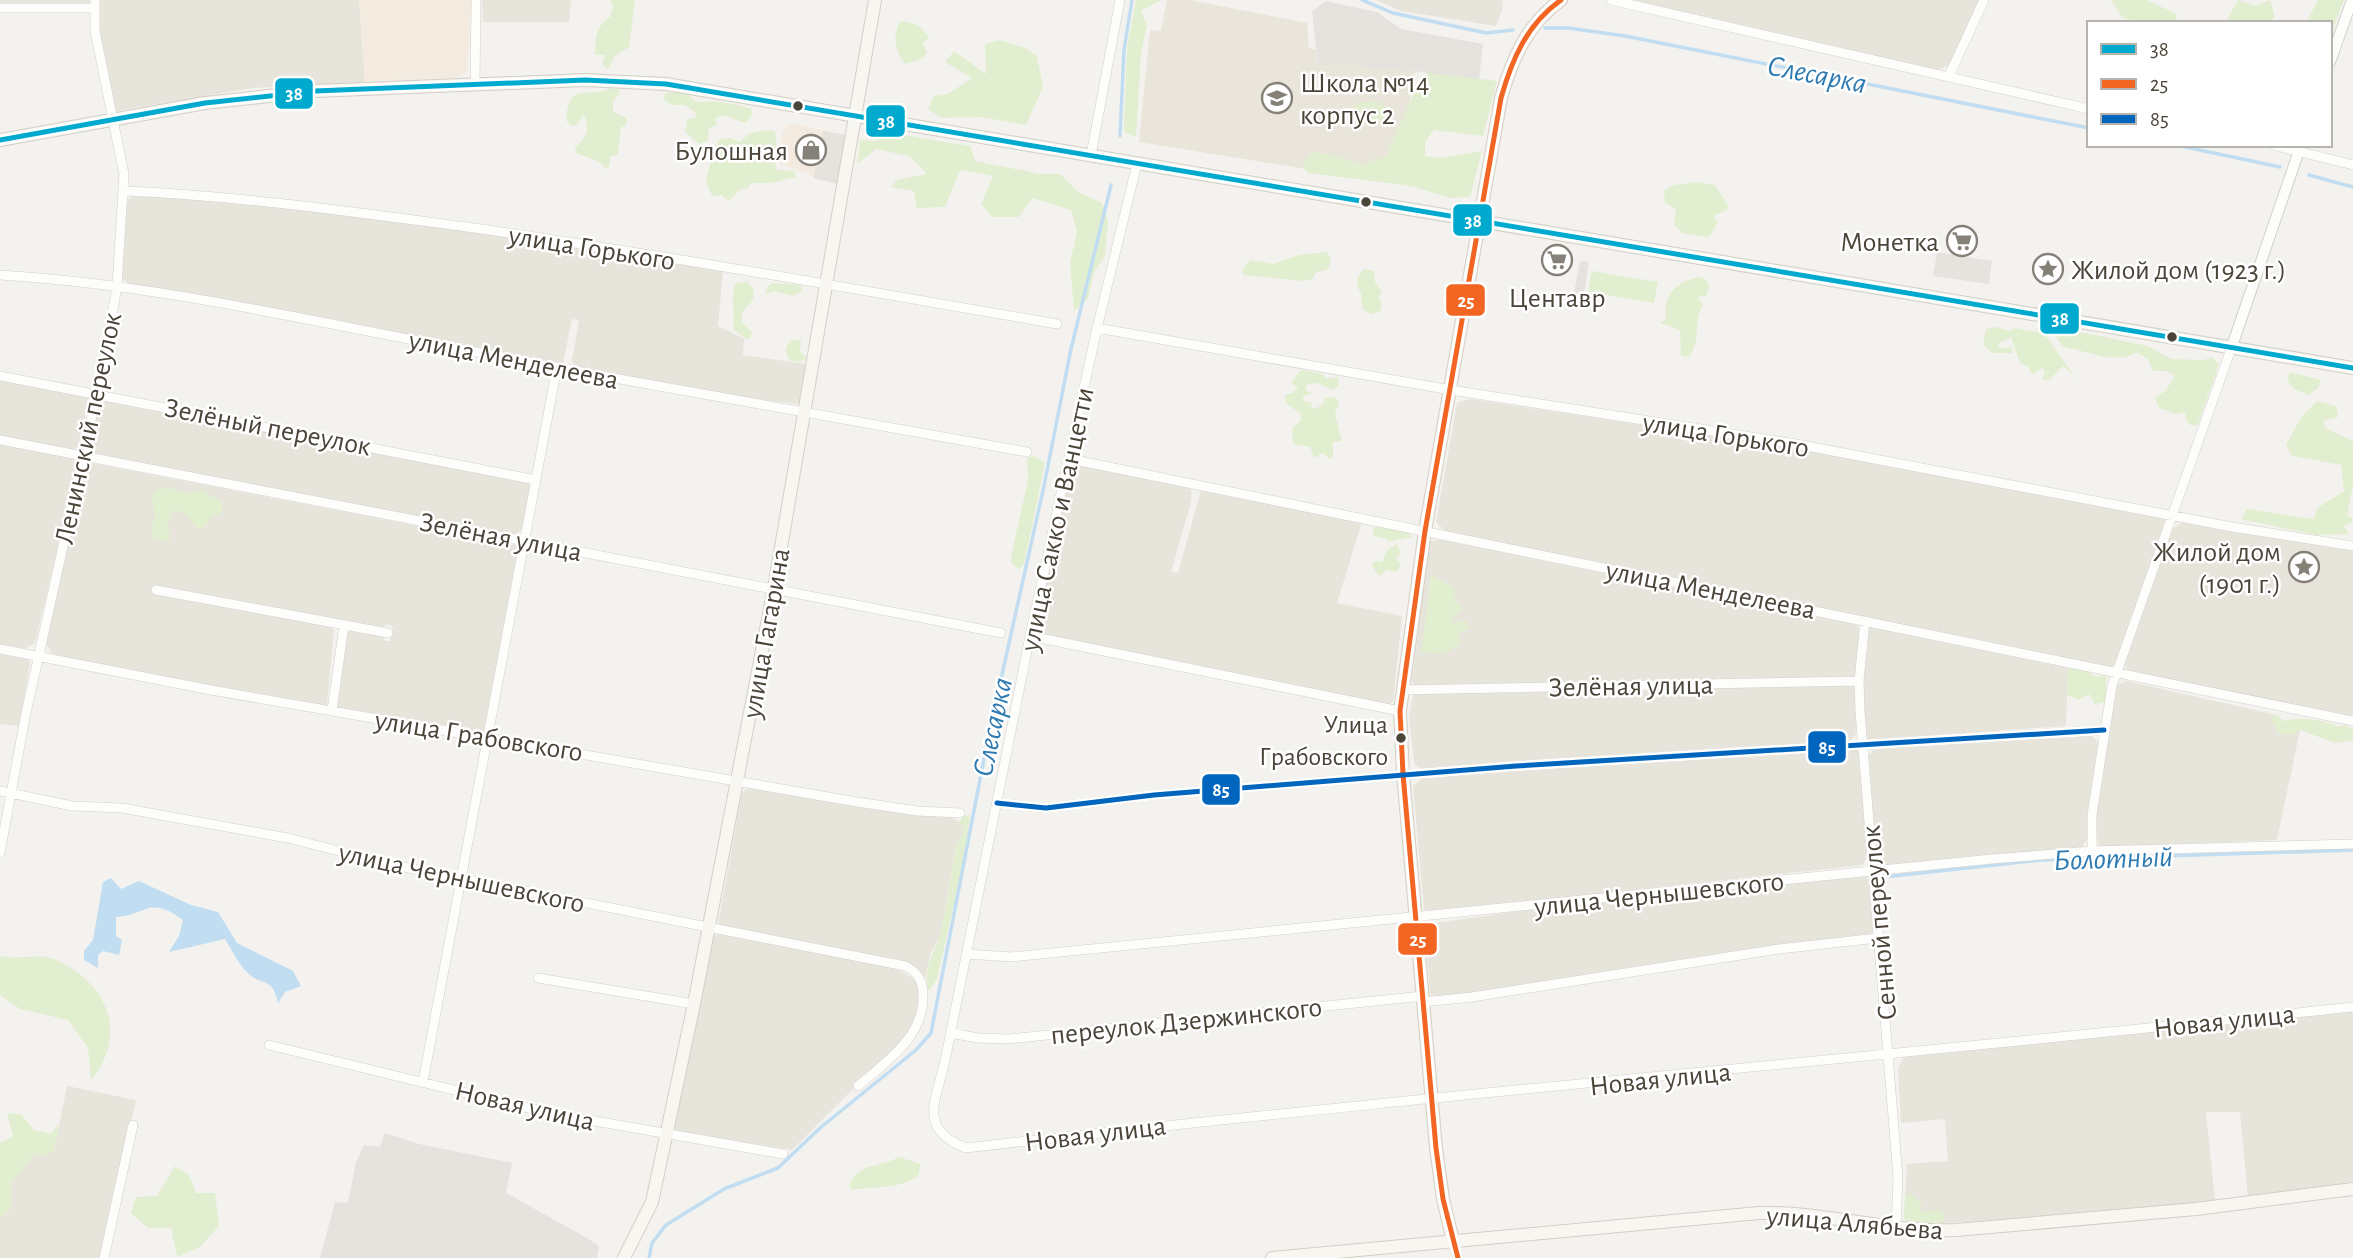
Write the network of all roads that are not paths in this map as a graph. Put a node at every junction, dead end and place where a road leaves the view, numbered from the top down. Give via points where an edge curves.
1 (476, 0) edge
2 (876, 0) edge
3 (1120, 0) edge
4 (1561, 0) edge
5 (1611, 0) edge
6 (1984, 0) edge
7 (2352, 0) edge
8 (95, 4) edge
9 (0, 8) edge
10 (2332, 56) edge
11 (1949, 76) junction
12 (475, 84) junction
13 (2087, 109) edge
14 (855, 116) junction
15 (114, 120) junction
16 (0, 140) edge
17 (2300, 148) edge
18 (1091, 155) junction
19 (1137, 164) junction
20 (2353, 165) edge
21 (125, 191) junction
22 (1478, 221) junction
23 (0, 275) edge
24 (826, 284) junction
25 (117, 286) junction
26 (1057, 324) dead end
27 (1097, 328) junction
28 (2232, 346) junction
29 (557, 367) junction
30 (2353, 368) edge
31 (0, 376) edge
32 (1451, 390) junction
33 (97, 393) junction
34 (805, 413) junction
35 (0, 440) edge
36 (1027, 452) dead end
37 (81, 457) junction
38 (1070, 459) junction
39 (536, 480) junction
40 (2172, 514) junction
41 (1425, 531) junction
42 (526, 541) junction
43 (2353, 546) edge
44 (774, 588) junction
45 (156, 590) dead end
46 (1865, 621) junction
47 (344, 625) junction
48 (387, 633) dead end
49 (1001, 633) dead end
50 (1030, 636) junction
51 (0, 649) edge
52 (38, 656) junction
53 (2116, 672) junction
54 (1859, 681) junction
55 (1402, 690) junction
56 (332, 711) junction
57 (1400, 711) junction
58 (2353, 721) edge
59 (2104, 730) junction
60 (490, 736) junction
61 (1862, 743) junction
62 (1403, 774) junction
63 (738, 779) junction
64 (5, 792) edge
65 (997, 803) junction
66 (960, 813) dead end
67 (2353, 844) edge
68 (2092, 851) junction
69 (0, 853) edge
70 (1872, 871) junction
71 (460, 879) junction
72 (1416, 918) junction
73 (709, 929) junction
74 (1878, 938) junction
75 (967, 954) junction
76 (537, 978) dead end
77 (1423, 999) junction
78 (694, 1004) junction
79 (2353, 1007) edge
80 (950, 1034) junction
81 (269, 1045) dead end
82 (1889, 1055) junction
83 (423, 1082) junction
84 (858, 1086) dead end
85 (1432, 1097) junction
86 (133, 1125) dead end
87 (667, 1135) junction
88 (966, 1148) joint
89 (783, 1154) dead end
90 (2353, 1189) edge
91 (1896, 1226) junction
92 (1453, 1241) junction
93 (104, 1258) edge
94 (624, 1258) edge
95 (1272, 1258) edge
96 (1458, 1258) edge

1 - 12 street
2 - 14 main road, улица Гагарина
3 - 18 street
4 - 22 main road via 1536,22 1509,69
5 - 11 street
6 - 11 street
7 - 10 street
8 - 9 street
8 - 15 street, Ленинский переулок via 95,31
11 - 13 street
12 - 14 main road via 644,82
12 - 15 main road via 278,94
14 - 18 main road
14 - 24 main road, улица Гагарина
15 - 16 main road
15 - 21 street, Ленинский переулок
17 - 20 street
17 - 28 street
18 - 19 main road
19 - 22 main road
19 - 27 street, улица Сакко и Ванцетти
21 - 24 street, улица Горького via 228,196 326,208 581,243
21 - 25 street, Ленинский переулок
22 - 28 main road
22 - 32 main road
23 - 25 street, улица Менделеева
24 - 26 street, улица Горького
24 - 34 main road, улица Гагарина
25 - 29 street, улица Менделеева
25 - 33 street, Ленинский переулок
27 - 32 street, улица Горького
27 - 38 street, улица Сакко и Ванцетти
28 - 30 main road
28 - 40 street
29 - 34 street, улица Менделеева
29 - 39 street
31 - 33 street, Зелёный переулок
32 - 40 street, улица Горького via 1796,444
32 - 41 main road
33 - 37 street, Ленинский переулок
33 - 39 street, Зелёный переулок
34 - 36 street, улица Менделеева
34 - 44 main road, улица Гагарина
35 - 37 street, Зелёная улица
37 - 42 street, Зелёная улица
37 - 52 street, Ленинский переулок
38 - 41 street, улица Менделеева
38 - 50 street, улица Сакко и Ванцетти
39 - 42 street
40 - 43 street, улица Горького
40 - 53 street
41 - 46 street, улица Менделеева
41 - 55 main road
42 - 44 street, Зелёная улица
42 - 60 street
44 - 49 street, Зелёная улица
44 - 63 main road, улица Гагарина
45 - 47 street
46 - 53 street, улица Менделеева
46 - 54 street, Сенной переулок
47 - 48 street
47 - 56 street
50 - 57 street
50 - 65 street, улица Сакко и Ванцетти
51 - 52 street, улица Грабовского
52 - 56 street, улица Грабовского
52 - 64 street, Ленинский переулок
53 - 58 street, улица Менделеева
53 - 59 street
54 - 55 street, Зелёная улица
54 - 61 street, Сенной переулок
55 - 57 main road
56 - 60 street, улица Грабовского
57 - 62 main road
59 - 61 street
59 - 68 street via 2092,815
60 - 63 street, улица Грабовского
60 - 71 street
61 - 62 street
61 - 70 street, Сенной переулок
62 - 65 street via 1046,808
62 - 72 main road
63 - 66 street, улица Грабовского via 893,808
63 - 73 main road, улица Гагарина
64 - 69 street, Ленинский переулок
64 - 71 street, улица Чернышевского via 268,834
65 - 75 street, улица Сакко и Ванцетти
67 - 68 street, улица Чернышевского
68 - 70 street, улица Чернышевского
70 - 72 street, улица Чернышевского
70 - 74 street, Сенной переулок
71 - 73 street, улица Чернышевского
71 - 83 street
72 - 75 street, улица Чернышевского via 1011,957
72 - 77 main road
73 - 78 main road, улица Гагарина
73 - 84 street, улица Чернышевского via 897,965 920,977 923,1009 917,1028
74 - 77 street, переулок Дзержинского via 1472,997
74 - 82 street, Сенной переулок
75 - 80 street, улица Сакко и Ванцетти
76 - 78 street
77 - 80 street, переулок Дзержинского via 1009,1039
77 - 85 main road
78 - 87 main road, улица Гагарина
79 - 82 street, Новая улица
80 - 88 street, улица Сакко и Ванцетти via 932,1113 942,1136
81 - 83 street, Новая улица
82 - 85 street, Новая улица
82 - 91 street, Сенной переулок via 1898,1178
83 - 87 street, Новая улица via 549,1113
85 - 88 street, Новая улица
85 - 92 main road via 1443,1199
86 - 93 street
87 - 89 street, Новая улица
87 - 94 main road, улица Гагарина via 652,1202
90 - 91 main road, улица Алябьева via 2196,1209 1969,1229
91 - 92 main road, улица Алябьева via 1818,1214 1759,1213
92 - 95 main road, улица Алябьева
92 - 96 street

